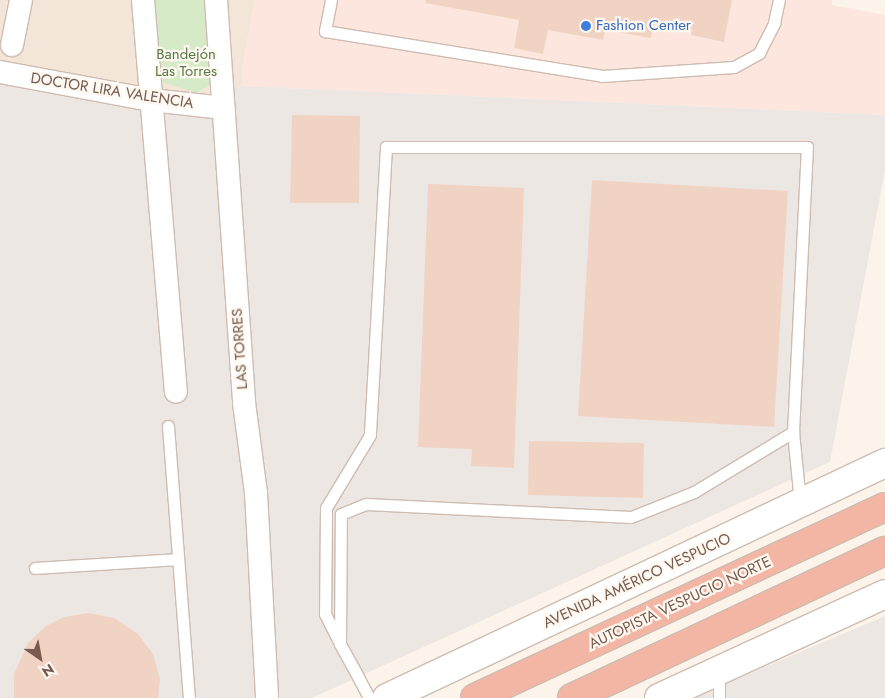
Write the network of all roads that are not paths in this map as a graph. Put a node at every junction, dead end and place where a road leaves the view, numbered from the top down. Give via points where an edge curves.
1 (21, 0) edge
2 (144, 0) edge
3 (216, 0) edge
4 (331, 0) edge
5 (778, 0) edge
6 (12, 45) dead end
7 (0, 72) edge
8 (151, 100) junction
9 (224, 108) junction
10 (176, 392) dead end
11 (168, 426) dead end
12 (793, 432) junction
13 (885, 463) edge
14 (800, 504) junction
15 (885, 507) edge
16 (885, 551) edge
17 (178, 559) junction
18 (34, 568) dead end
19 (885, 594) edge
20 (340, 644) junction
21 (719, 671) junction
22 (189, 698) edge
23 (267, 698) edge
24 (369, 698) edge
25 (387, 698) edge
26 (475, 698) edge
27 (572, 698) edge
28 (659, 698) edge
29 (719, 698) edge

1 - 6 street
2 - 8 street
3 - 9 street, LAS TORRES
4 - 5 lane via 325,31 602,76 734,67 759,53 774,23
7 - 8 street, DOCTOR LIRA VALENCIA
8 - 9 street, DOCTOR LIRA VALENCIA
8 - 10 street
9 - 23 street, LAS TORRES via 244,403 256,493
11 - 17 lane
12 - 14 lane
12 - 20 lane via 694,492 631,517 366,504 341,514
12 - 20 lane via 807,147 386,147 370,435 326,508 325,614
13 - 14 main road, AVENIDA AMÉRICO VESPUCIO
14 - 25 main road, AVENIDA AMÉRICO VESPUCIO
15 - 26 highway, AUTOPISTA VESPUCIO NORTE
16 - 27 highway
17 - 18 lane
17 - 22 lane
19 - 21 main road
20 - 24 lane
21 - 28 main road
21 - 29 lane

